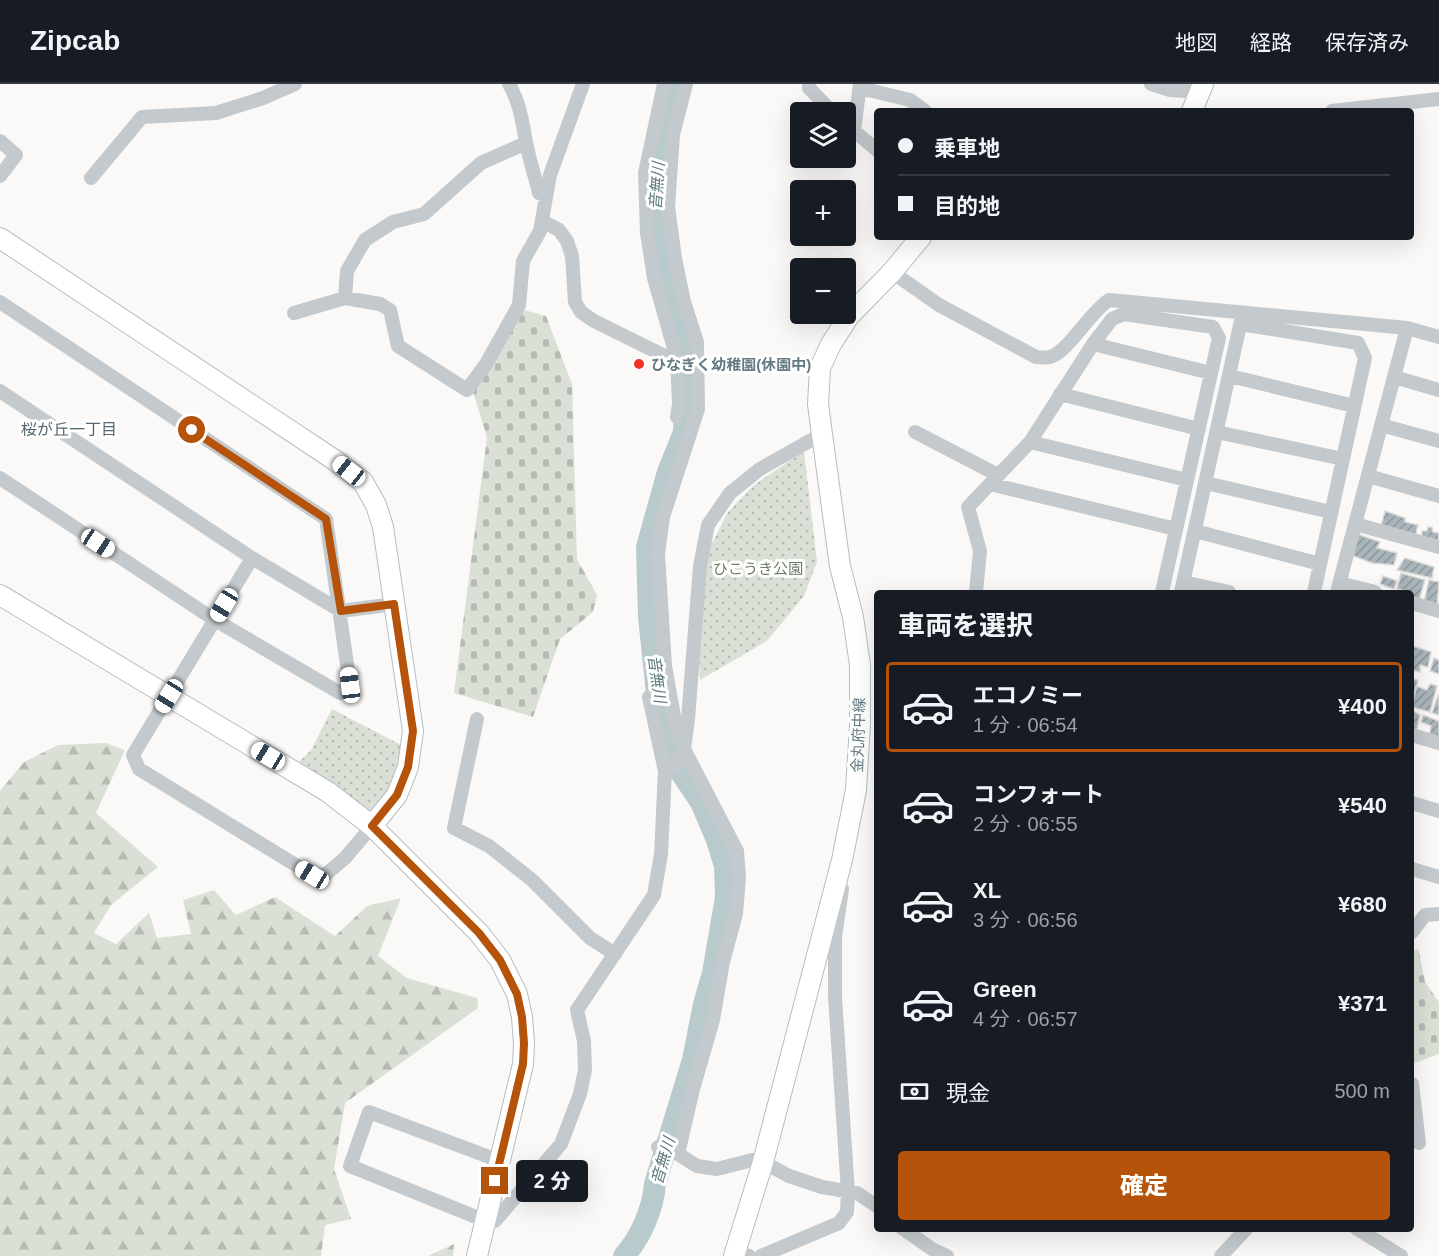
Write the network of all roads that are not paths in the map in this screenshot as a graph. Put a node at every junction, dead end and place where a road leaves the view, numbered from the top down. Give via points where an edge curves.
1 (295, 84) edge
2 (509, 84) edge
3 (583, 84) edge
4 (664, 84) edge
5 (686, 84) edge
6 (1151, 84) edge
7 (807, 85) edge
8 (860, 86) edge
9 (1201, 88) edge
10 (1439, 99) edge
11 (823, 102) edge
12 (856, 103) edge
13 (921, 108) edge
14 (1193, 108) edge
15 (1359, 108) edge
16 (856, 133) edge
17 (0, 141) edge
18 (526, 143) junction
19 (874, 148) edge
20 (0, 176) edge
21 (91, 178) dead end
22 (546, 195) junction
23 (542, 222) junction
24 (0, 238) edge
25 (919, 240) edge
26 (892, 272) junction
27 (345, 298) junction
28 (0, 302) edge
29 (1145, 309) junction
30 (294, 313) dead end
31 (1242, 318) junction
32 (1407, 328) junction
33 (1439, 337) edge
34 (1093, 344) junction
35 (677, 359) junction
36 (1211, 373) junction
37 (1230, 376) junction
38 (1394, 377) junction
39 (1439, 390) edge
40 (0, 391) edge
41 (1060, 394) junction
42 (1354, 406) junction
43 (677, 417) dead end
44 (1381, 425) junction
45 (1198, 429) junction
46 (915, 432) dead end
47 (1217, 432) junction
48 (822, 434) junction
49 (1439, 441) edge
50 (1030, 442) junction
51 (1343, 459) junction
52 (1368, 476) junction
53 (0, 478) edge
54 (994, 479) junction
55 (1187, 480) junction
56 (1206, 483) junction
57 (1439, 495) edge
58 (1331, 512) junction
59 (1355, 524) junction
60 (1176, 529) junction
61 (1195, 531) junction
62 (1439, 547) edge
63 (252, 558) junction
64 (1320, 564) junction
65 (1182, 587) edge
66 (1338, 588) edge
67 (976, 590) edge
68 (1162, 590) edge
69 (1210, 590) edge
70 (1314, 590) edge
71 (1356, 590) edge
72 (0, 595) edge
73 (394, 604) junction
74 (1414, 604) edge
75 (341, 611) junction
76 (1439, 611) edge
77 (215, 620) junction
78 (169, 696) junction
79 (649, 697) dead end
80 (477, 719) dead end
81 (1414, 736) edge
82 (1439, 743) edge
83 (684, 749) junction
84 (669, 770) junction
85 (1414, 804) edge
86 (1439, 811) edge
87 (372, 826) junction
88 (842, 860) junction
89 (1414, 870) edge
90 (1439, 877) edge
91 (1439, 914) edge
92 (1414, 929) edge
93 (615, 954) junction
94 (1414, 1101) edge
95 (1419, 1143) dead end
96 (658, 1147) dead end
97 (678, 1154) junction
98 (500, 1161) junction
99 (763, 1162) junction
100 (848, 1192) junction
101 (874, 1204) edge
102 (486, 1221) junction
103 (908, 1232) edge
104 (1242, 1232) edge
105 (1362, 1232) edge
106 (740, 1255) edge
107 (477, 1256) edge
108 (760, 1256) edge
109 (947, 1256) edge
110 (1221, 1256) edge
111 (1401, 1256) edge

1 - 21 street via 216,113 142,117
2 - 18 street via 522,116
3 - 22 street
4 - 35 street via 645,173 647,233 654,278
5 - 83 street via 673,135 668,207 681,291 697,342 698,409 663,517 658,555 665,666
6 - 9 street via 1170,90
7 - 11 street
8 - 12 street
8 - 13 street via 910,100
9 - 14 street
10 - 15 street
16 - 19 street
17 - 20 street via 16,155
18 - 22 street via 539,193
18 - 27 street via 480,163 424,214 393,222 365,240 347,270
22 - 23 street
23 - 27 street via 523,261 519,305 467,390 398,346 390,310 380,304
23 - 35 street via 559,230 567,241 572,256 575,302 581,312
24 - 73 street via 363,482 382,527
25 - 26 street, 金丸府中線
26 - 29 street via 939,305 1036,357 1049,358 1061,351 1098,307 1109,300
26 - 48 street, 金丸府中線 via 849,316 820,369 818,404
27 - 30 street
28 - 75 street via 326,519
29 - 31 street
29 - 34 street via 1112,319
29 - 36 street via 1213,327 1219,338
31 - 32 street
31 - 37 street
31 - 42 street via 1358,343 1365,358
32 - 33 street
32 - 38 street
34 - 36 street
34 - 41 street
35 - 43 street
36 - 45 street
37 - 42 street
37 - 47 street
38 - 39 street
38 - 44 street
40 - 63 street
41 - 45 street
41 - 50 street
42 - 51 street
44 - 49 street
44 - 52 street
45 - 55 street
46 - 54 street
47 - 51 street
47 - 56 street
48 - 83 street via 760,469 730,493 708,525 700,566
48 - 88 street, 金丸府中線 via 840,566 860,665 856,790
50 - 54 street
50 - 55 street
51 - 58 street
52 - 57 street
52 - 59 street
53 - 77 street
54 - 60 street
54 - 67 street via 968,507 980,550
55 - 60 street
56 - 58 street
56 - 61 street
58 - 64 street
59 - 62 street
59 - 66 street
60 - 68 street
61 - 64 street
61 - 65 street
63 - 75 street
63 - 77 street
64 - 70 street
65 - 69 street
66 - 71 street
72 - 78 street
73 - 75 street
73 - 87 street via 413,731 408,767 397,795
74 - 76 street
75 - 77 street via 350,685 340,693
77 - 78 street
78 - 87 street via 328,792
78 - 87 street via 133,755 139,769 312,875 325,875
79 - 84 street
80 - 93 street via 454,828 489,846 532,880 590,938
81 - 82 street
83 - 84 street
83 - 97 street via 737,851 739,878 736,914 713,1020
84 - 93 street via 654,895
85 - 86 street
87 - 98 street via 479,933 500,960 517,994 522,1017 523,1064
88 - 99 street, 金丸府中線
88 - 100 street via 835,937 835,997
89 - 90 street
91 - 92 street via 1425,915
93 - 102 street via 578,1010 585,1070 561,1144 495,1221
94 - 95 street
96 - 97 street
97 - 99 street via 697,1166 717,1169 752,1160
98 - 102 street
98 - 102 street via 369,1112 350,1166
99 - 100 street via 789,1176
99 - 106 street, 金丸府中線
100 - 101 street via 857,1192
100 - 108 street via 847,1212 839,1223
102 - 107 street
103 - 109 street
104 - 110 street
105 - 111 street

